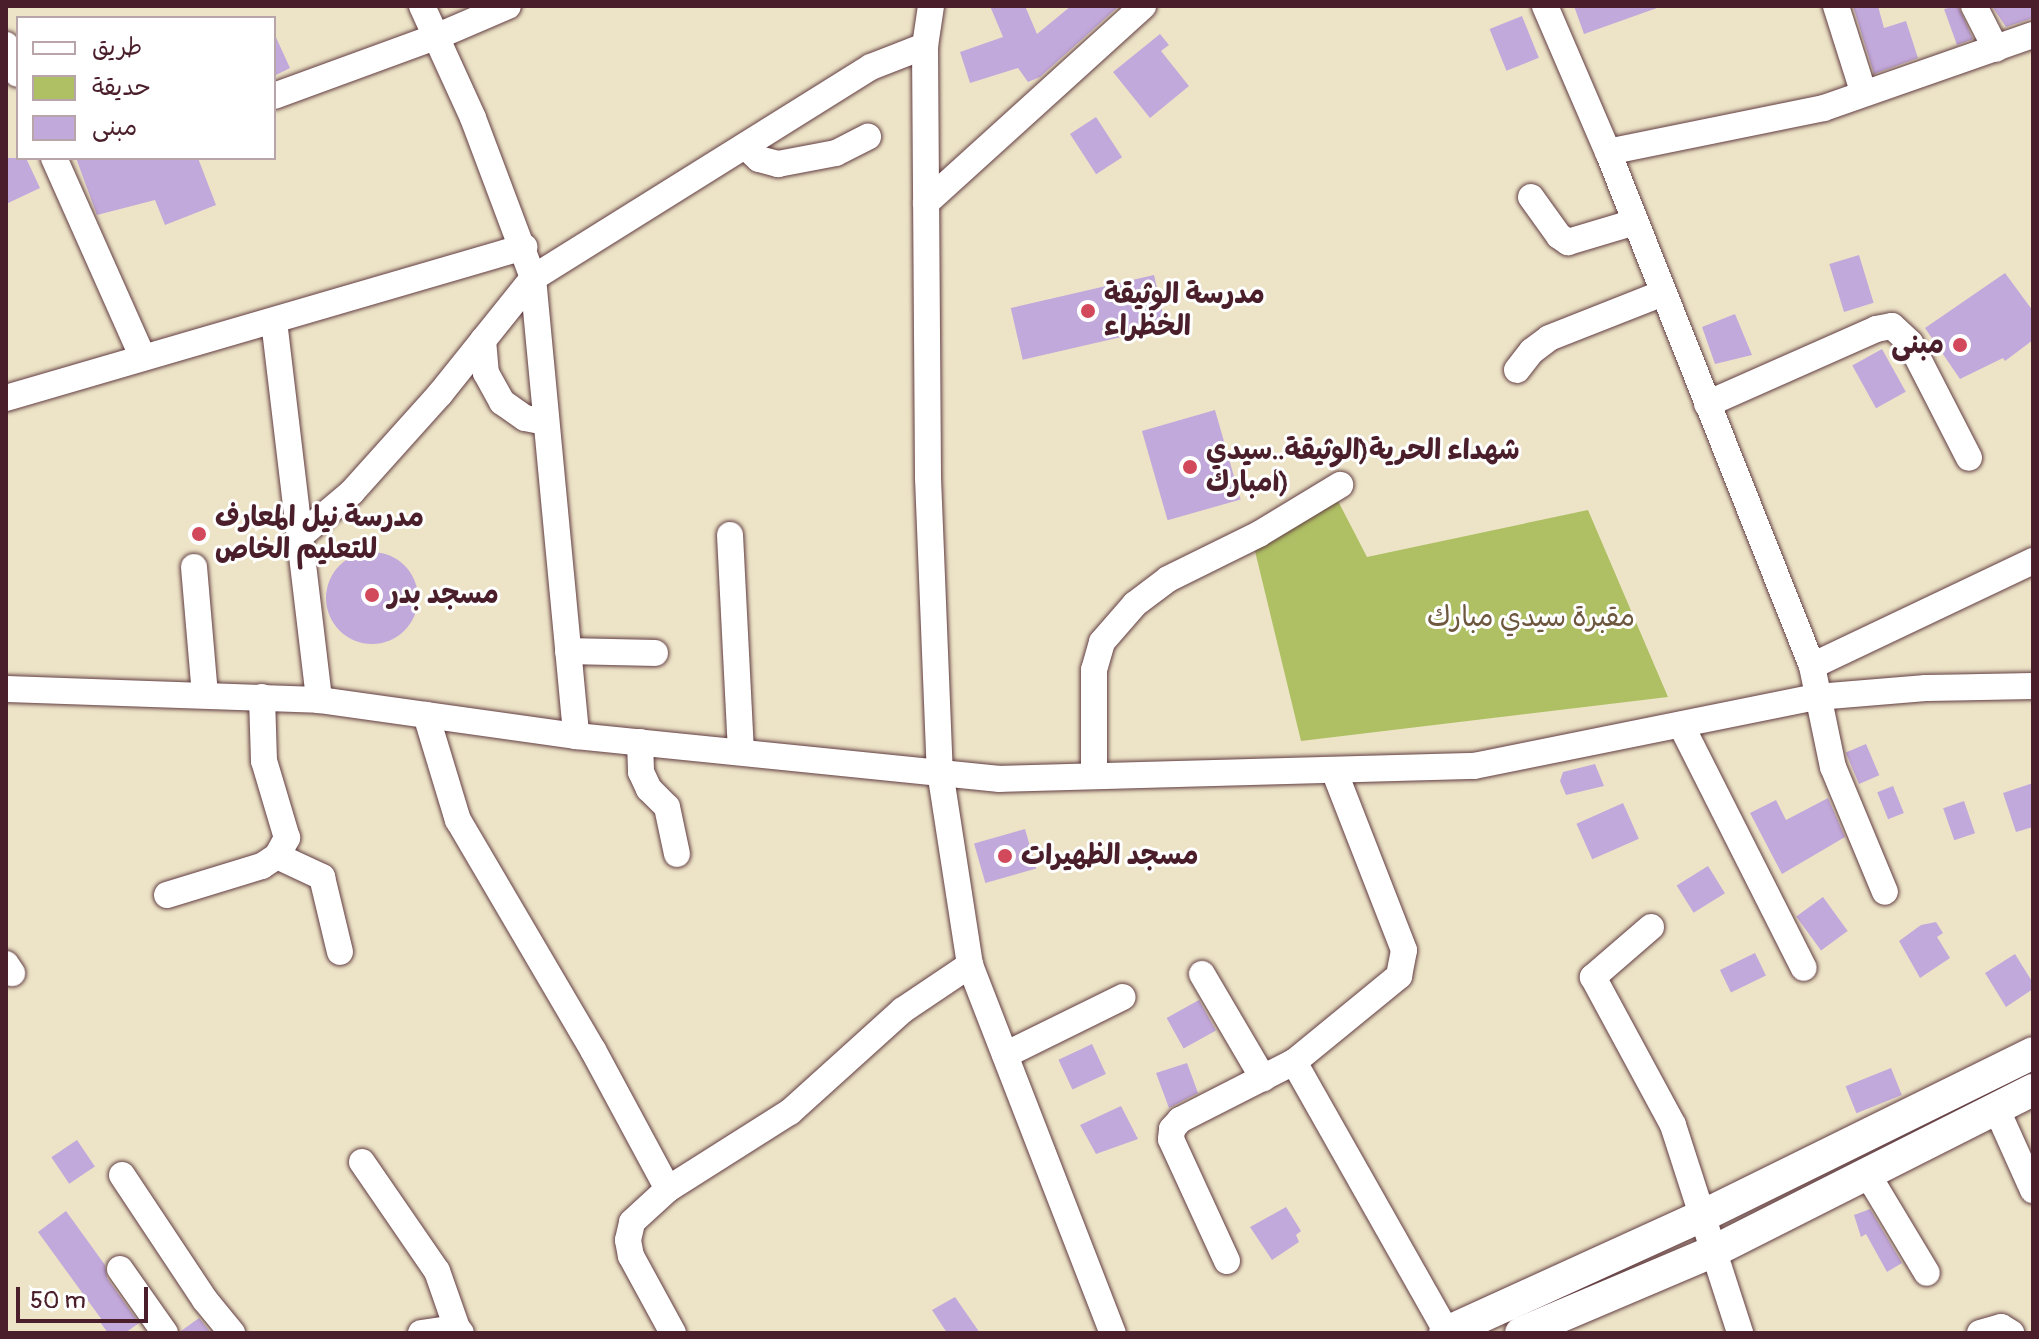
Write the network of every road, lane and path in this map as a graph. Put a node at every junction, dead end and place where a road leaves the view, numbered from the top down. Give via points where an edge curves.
1 (422, 6) edge
2 (508, 6) edge
3 (931, 6) edge
4 (1143, 6) edge
5 (1545, 6) edge
6 (1836, 6) edge
7 (1974, 6) edge
8 (2033, 35) edge
9 (438, 36) junction
10 (6, 45) edge
11 (925, 46) junction
12 (1996, 49) junction
13 (16, 69) edge
14 (1863, 91) junction
15 (276, 95) edge
16 (868, 137) dead end
17 (745, 146) junction
18 (1608, 152) junction
19 (55, 160) edge
20 (1531, 197) dead end
21 (926, 203) junction
22 (1635, 222) junction
23 (524, 247) junction
24 (533, 278) junction
25 (1663, 293) junction
26 (274, 321) junction
27 (483, 340) junction
28 (142, 356) junction
29 (1517, 370) dead end
30 (6, 398) edge
31 (1707, 404) junction
32 (546, 422) junction
33 (1969, 458) dead end
34 (1340, 485) dead end
35 (730, 535) dead end
36 (300, 536) junction
37 (2033, 561) edge
38 (194, 567) dead end
39 (568, 651) junction
40 (655, 653) dead end
41 (1812, 666) junction
42 (2033, 686) edge
43 (6, 689) edge
44 (205, 695) junction
45 (262, 697) junction
46 (1817, 697) junction
47 (319, 700) junction
48 (426, 715) junction
49 (1681, 725) junction
50 (576, 736) junction
51 (640, 742) junction
52 (741, 752) junction
53 (1334, 770) junction
54 (940, 771) junction
55 (1094, 776) junction
56 (677, 854) dead end
57 (277, 856) junction
58 (1885, 892) dead end
59 (167, 895) dead end
60 (1651, 927) dead end
61 (340, 952) dead end
62 (970, 965) junction
63 (1804, 968) dead end
64 (1202, 974) dead end
65 (1123, 997) dead end
66 (2033, 1053) edge
67 (1005, 1055) junction
68 (1294, 1062) junction
69 (1263, 1078) junction
70 (2033, 1090) edge
71 (1997, 1110) junction
72 (362, 1162) dead end
73 (122, 1175) dead end
74 (1868, 1175) junction
75 (668, 1189) junction
76 (2033, 1190) edge
77 (1700, 1217) junction
78 (1712, 1252) junction
79 (1227, 1261) dead end
80 (120, 1269) dead end
81 (1927, 1273) dead end
82 (459, 1331) edge
83 (1446, 1332) edge
84 (165, 1333) edge
85 (232, 1333) edge
86 (421, 1333) edge
87 (673, 1333) edge
88 (1113, 1333) edge
89 (1521, 1333) edge
90 (1740, 1333) edge
91 (1980, 1333) edge
92 (2011, 1333) edge

1 - 9 street
2 - 9 street
3 - 11 street
4 - 21 street
5 - 18 street
6 - 14 street
7 - 12 street
8 - 12 street
9 - 15 street
9 - 23 street
10 - 13 street
11 - 17 street via 871,67
11 - 21 street
12 - 14 street
14 - 18 street via 1824,108
16 - 17 street via 836,153 778,164 759,159
17 - 24 street
18 - 22 street
19 - 28 street
20 - 22 street via 1568,242
21 - 54 street via 928,478
22 - 25 street
23 - 24 street
23 - 26 street
24 - 27 street
24 - 32 street
25 - 29 street via 1549,338
25 - 31 street
26 - 28 street
26 - 36 street
27 - 32 street via 486,373 502,402 525,418
27 - 36 street via 352,492
28 - 30 street
31 - 33 street via 1892,326 1910,343
31 - 41 street
32 - 39 street
34 - 55 street via 1259,534 1168,579 1135,604 1102,642 1094,670
35 - 52 street
36 - 47 street
37 - 41 street
38 - 44 street
39 - 40 street
39 - 50 street
41 - 46 street
42 - 46 street
43 - 44 street
44 - 45 street
45 - 47 street
45 - 57 street via 264,761 287,838
46 - 49 street
46 - 58 street via 1833,767
47 - 48 street
48 - 50 street
48 - 75 street via 458,820
49 - 53 street via 1474,766
49 - 63 street
50 - 51 street
51 - 52 street
51 - 56 street via 641,772 667,807
52 - 54 street
53 - 55 street
53 - 68 street via 1404,950 1399,976
54 - 55 street via 1000,779
54 - 62 street
57 - 59 street via 262,866
57 - 61 street via 322,877
60 - 77 street via 1593,977 1673,1125
62 - 67 street
62 - 75 street via 903,1010 790,1112
64 - 69 street
65 - 67 street
66 - 77 main road
67 - 88 street
68 - 69 street
68 - 83 street
69 - 79 street via 1172,1129 1171,1139
70 - 71 main road
71 - 74 main road
71 - 76 street
72 - 82 street via 437,1271
73 - 85 street
74 - 78 main road
74 - 81 street
75 - 87 street via 632,1222 628,1240 631,1256
77 - 78 street
77 - 83 main road
78 - 89 main road
78 - 90 street
80 - 84 street
82 - 86 street
91 - 92 street via 2001,1327

